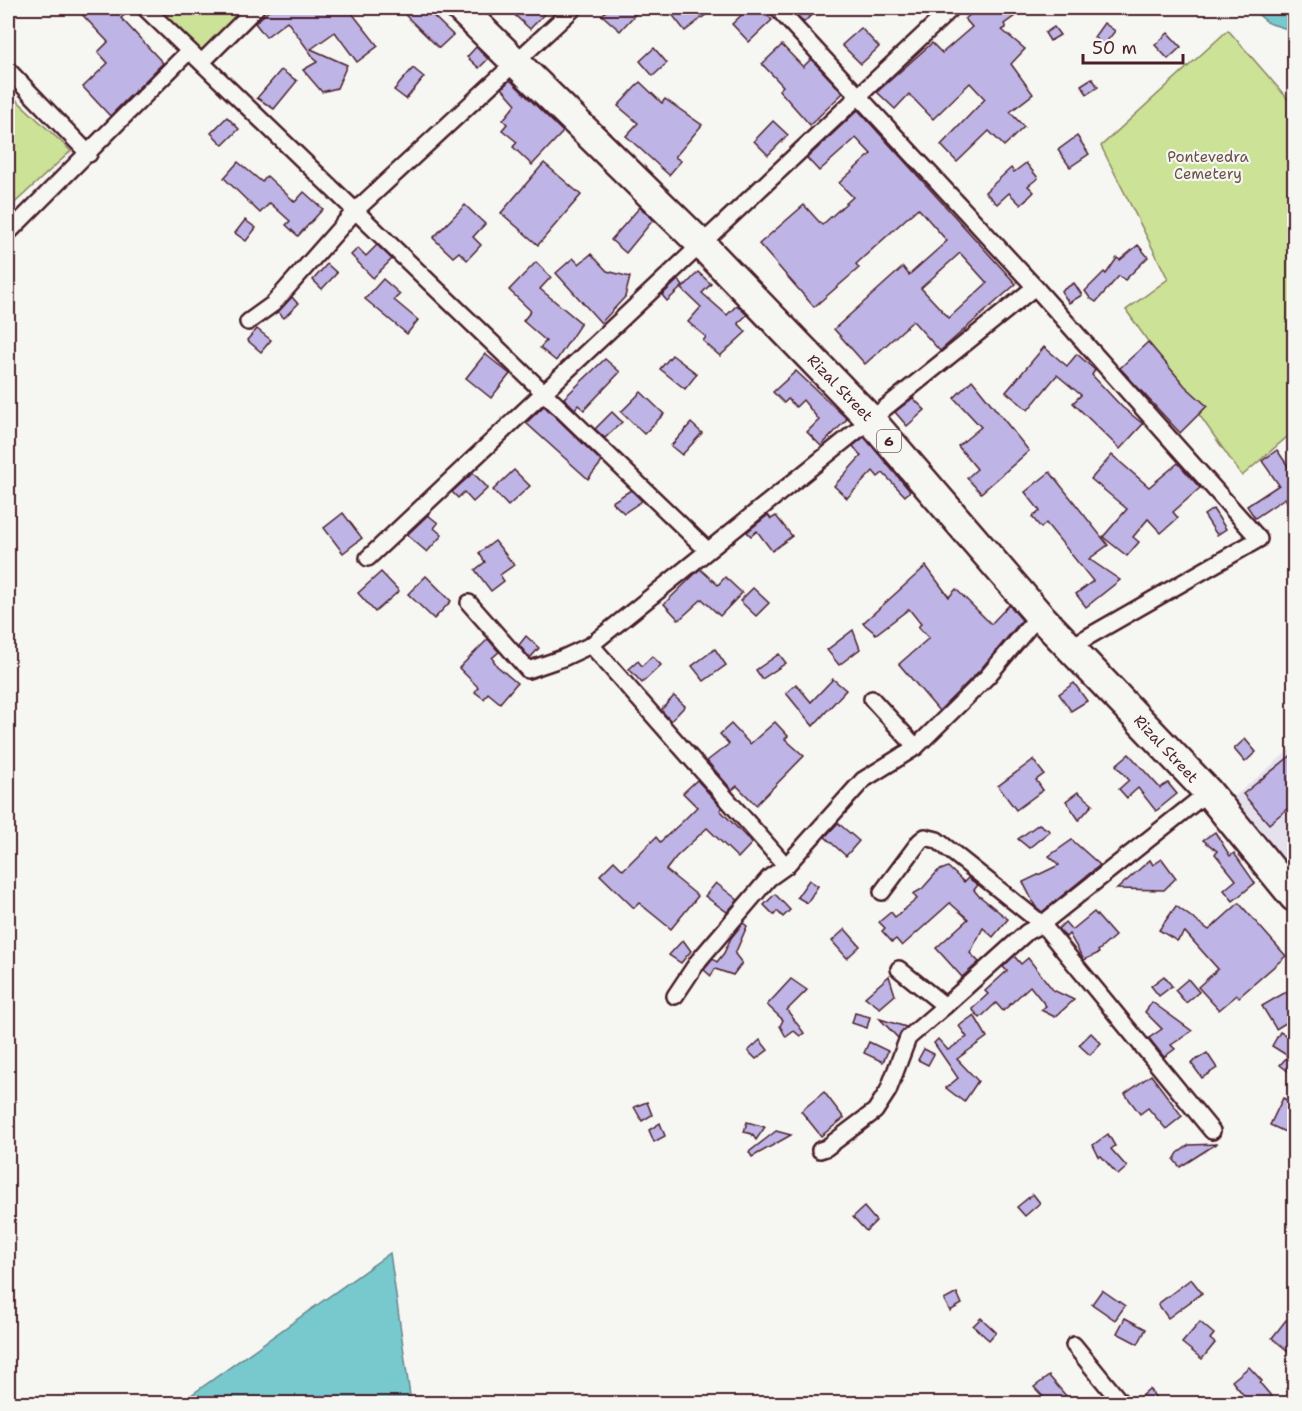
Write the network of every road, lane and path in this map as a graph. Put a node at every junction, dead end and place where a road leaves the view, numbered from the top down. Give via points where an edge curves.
1 (145, 8) edge
2 (256, 8) edge
3 (460, 8) edge
4 (574, 8) edge
5 (777, 8) edge
6 (952, 8) edge
7 (189, 51) junction
8 (202, 62) junction
9 (516, 64) junction
10 (8, 70) edge
11 (857, 95) junction
12 (89, 154) junction
13 (355, 211) junction
14 (8, 233) edge
15 (702, 245) junction
16 (1035, 287) junction
17 (248, 322) dead end
18 (542, 391) junction
19 (871, 420) junction
20 (707, 550) junction
21 (368, 558) dead end
22 (469, 603) dead end
23 (1039, 615) junction
24 (591, 645) junction
25 (1070, 647) junction
26 (872, 699) dead end
27 (916, 747) junction
28 (1208, 792) junction
29 (786, 866) junction
30 (882, 892) dead end
31 (1294, 897) edge
32 (1042, 924) junction
33 (899, 969) dead end
34 (675, 996) dead end
35 (945, 1006) junction
36 (1212, 1131) dead end
37 (820, 1150) dead end
38 (1074, 1344) dead end
39 (1122, 1404) edge

1 - 7 street
2 - 8 street
3 - 9 highway, Rizal Street / 6
4 - 9 street
5 - 11 street
6 - 11 street
7 - 8 street
7 - 12 street
8 - 13 street
9 - 13 street
9 - 15 highway, Rizal Street / 6
10 - 12 street
11 - 15 street
11 - 16 street
12 - 14 street
13 - 17 street via 273,304
13 - 18 street
15 - 18 street
15 - 19 highway, Rizal Street / 6
16 - 19 street
16 - 25 street via 1259,538
18 - 20 street
18 - 21 street
19 - 20 street
19 - 23 highway, Rizal Street / 6
20 - 24 street
22 - 24 street via 528,670
23 - 25 highway, Rizal Street / 6
23 - 27 street via 987,677
24 - 29 street
25 - 28 highway, Rizal Street / 6
26 - 27 street
27 - 29 street via 863,780
28 - 31 highway, Rizal Street / 6
28 - 32 street
29 - 34 street via 769,878 699,960
30 - 32 street via 925,837 937,840
32 - 35 street via 1027,932
32 - 36 street
33 - 35 street
35 - 37 street via 909,1038 888,1091 875,1111
38 - 39 street

